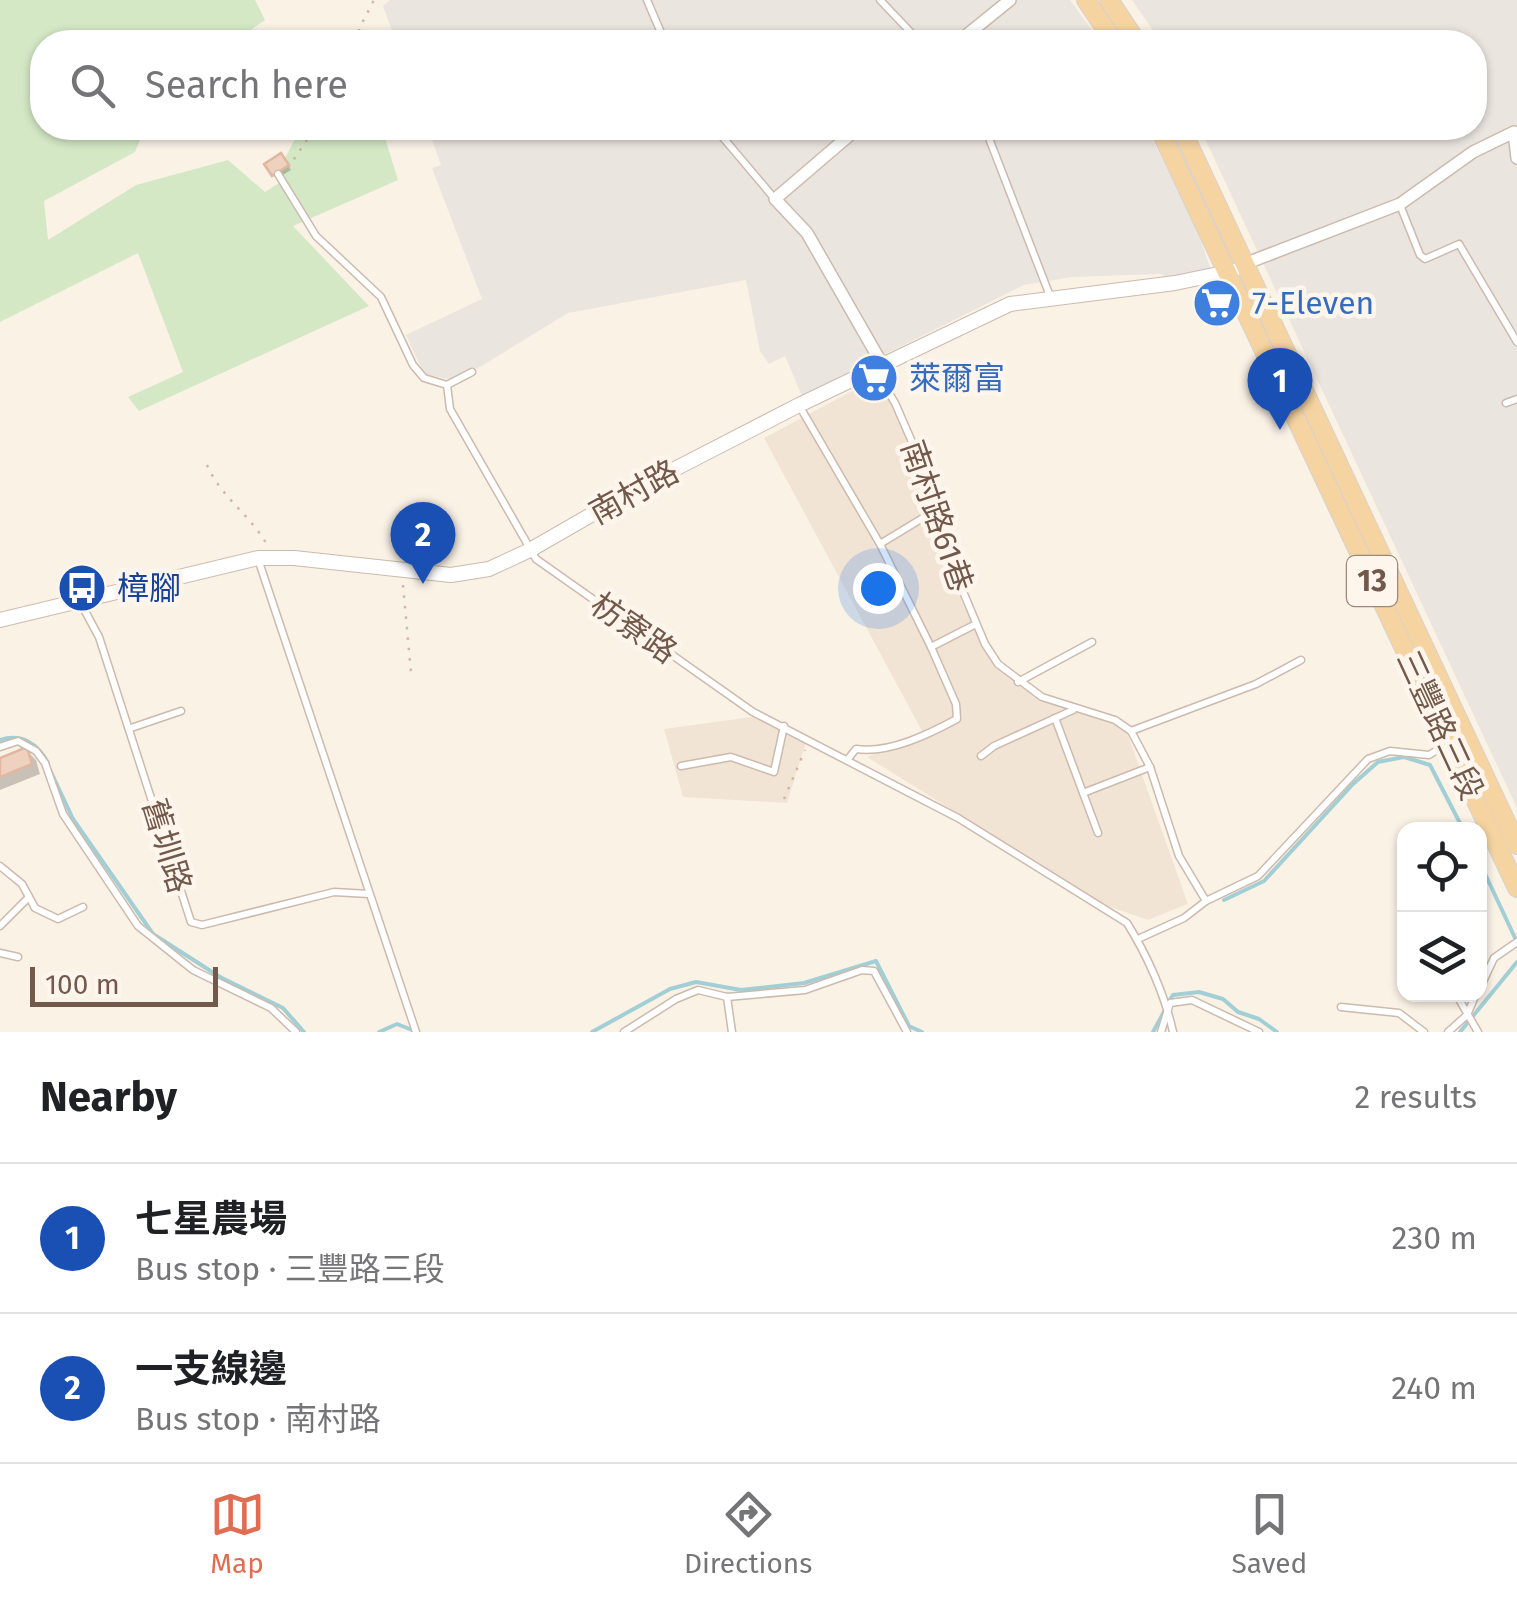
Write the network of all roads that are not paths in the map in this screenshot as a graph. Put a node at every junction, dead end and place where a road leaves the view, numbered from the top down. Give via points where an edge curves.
1 (646, 0) edge
2 (880, 0) edge
3 (1010, 0) edge
4 (1086, 0) edge
5 (1109, 0) edge
6 (660, 30) edge
7 (909, 30) edge
8 (973, 30) edge
9 (1106, 30) edge
10 (1128, 30) edge
11 (725, 140) edge
12 (844, 140) edge
13 (989, 140) edge
14 (1165, 140) edge
15 (1187, 140) edge
16 (1517, 158) edge
17 (278, 174) road end
18 (775, 199) junction
19 (1400, 204) junction
20 (1247, 263) junction
21 (1229, 274) junction
22 (1050, 296) junction
23 (1517, 342) edge
24 (877, 366) junction
25 (472, 372) dead end
26 (448, 385) junction
27 (1517, 399) edge
28 (1506, 403) dead end
29 (799, 405) junction
30 (936, 510) junction
31 (880, 544) junction
32 (530, 550) junction
33 (266, 558) junction
34 (79, 600) junction
35 (0, 620) edge
36 (976, 624) junction
37 (1092, 642) dead end
38 (932, 648) junction
39 (1301, 660) dead end
40 (1018, 682) junction
41 (1074, 710) junction
42 (181, 711) dead end
43 (1055, 718) junction
44 (784, 726) junction
45 (130, 728) junction
46 (1132, 731) junction
47 (1466, 733) junction
48 (1448, 744) junction
49 (0, 747) edge
50 (981, 756) dead end
51 (848, 759) junction
52 (681, 766) dead end
53 (1150, 767) junction
54 (1083, 793) junction
55 (1098, 833) dead end
56 (1517, 846) edge
57 (0, 866) edge
58 (1517, 888) edge
59 (369, 894) junction
60 (29, 897) junction
61 (1206, 901) junction
62 (82, 908) dead end
63 (0, 926) edge
64 (1138, 940) junction
65 (1517, 942) edge
66 (0, 953) edge
67 (18, 957) dead end
68 (1487, 972) edge
69 (726, 997) junction
70 (1460, 1002) edge
71 (1473, 1002) edge
72 (1341, 1008) dead end
73 (1169, 1012) junction
74 (1467, 1015) junction
75 (296, 1032) edge
76 (416, 1032) edge
77 (624, 1032) edge
78 (732, 1032) edge
79 (907, 1032) edge
80 (1162, 1032) edge
81 (1174, 1032) edge
82 (1259, 1032) edge
83 (1424, 1032) edge
84 (1448, 1032) edge
85 (1478, 1032) edge

1 - 6 lane
2 - 7 lane
3 - 8 street
4 - 9 main road
5 - 10 main road
11 - 18 lane
12 - 18 street
13 - 22 lane
14 - 21 main road, 三豐路三段 / 13
15 - 20 main road, 三豐路三段 / 13
16 - 19 street via 1514,132
17 - 26 lane via 316,236 381,297 412,365 424,378
18 - 24 street via 807,232
19 - 20 street
19 - 23 lane via 1425,259 1459,244
20 - 21 street, 南村路
20 - 47 main road, 三豐路三段 / 13
21 - 22 street, 南村路
21 - 48 main road, 三豐路三段 / 13
22 - 24 street, 南村路 via 1010,304
24 - 29 street, 南村路
24 - 30 lane, 南村路61巷
25 - 26 lane
26 - 32 lane, 枋寮路 via 450,409
27 - 28 lane
29 - 31 lane
29 - 32 street, 南村路
30 - 31 lane
30 - 36 lane, 南村路61巷
31 - 38 lane
32 - 33 street, 南村路 via 451,575
32 - 44 lane, 枋寮路 via 753,712
33 - 34 street, 南村路
33 - 59 lane
34 - 35 street, 南村路
34 - 45 lane, 舊圳路
36 - 38 lane
36 - 40 lane, 南村路61巷 via 998,664
37 - 40 lane
38 - 51 lane via 957,718 928,734 856,749
39 - 46 lane
40 - 41 lane
41 - 43 lane
41 - 46 lane
42 - 45 lane
43 - 50 lane
43 - 54 lane
44 - 51 lane, 枋寮路
44 - 52 lane via 774,772 732,757
45 - 59 lane, 舊圳路 via 191,922 202,925 334,892
46 - 53 lane
47 - 48 lane
47 - 56 main road, 三豐路三段 / 13
48 - 58 main road, 三豐路三段 / 13
48 - 61 lane via 1429,755 1390,751 1368,759 1258,876
49 - 75 lane, 舊圳路 via 18,742 36,751 63,814 138,926 193,970 271,1008
51 - 64 lane, 枋寮路 via 1127,923
53 - 54 lane
53 - 61 lane via 1179,856
54 - 55 lane
57 - 60 lane
59 - 76 lane
60 - 62 lane via 35,908 58,919
60 - 63 lane
61 - 64 lane
64 - 73 lane
65 - 68 lane via 1494,958
66 - 67 lane
69 - 77 lane via 698,990
69 - 78 lane
69 - 79 lane via 805,990 874,971
70 - 74 lane
71 - 74 lane
72 - 83 lane via 1398,1013
73 - 80 lane
73 - 81 lane
73 - 82 lane via 1170,1003 1192,1000
74 - 84 lane
74 - 85 lane

